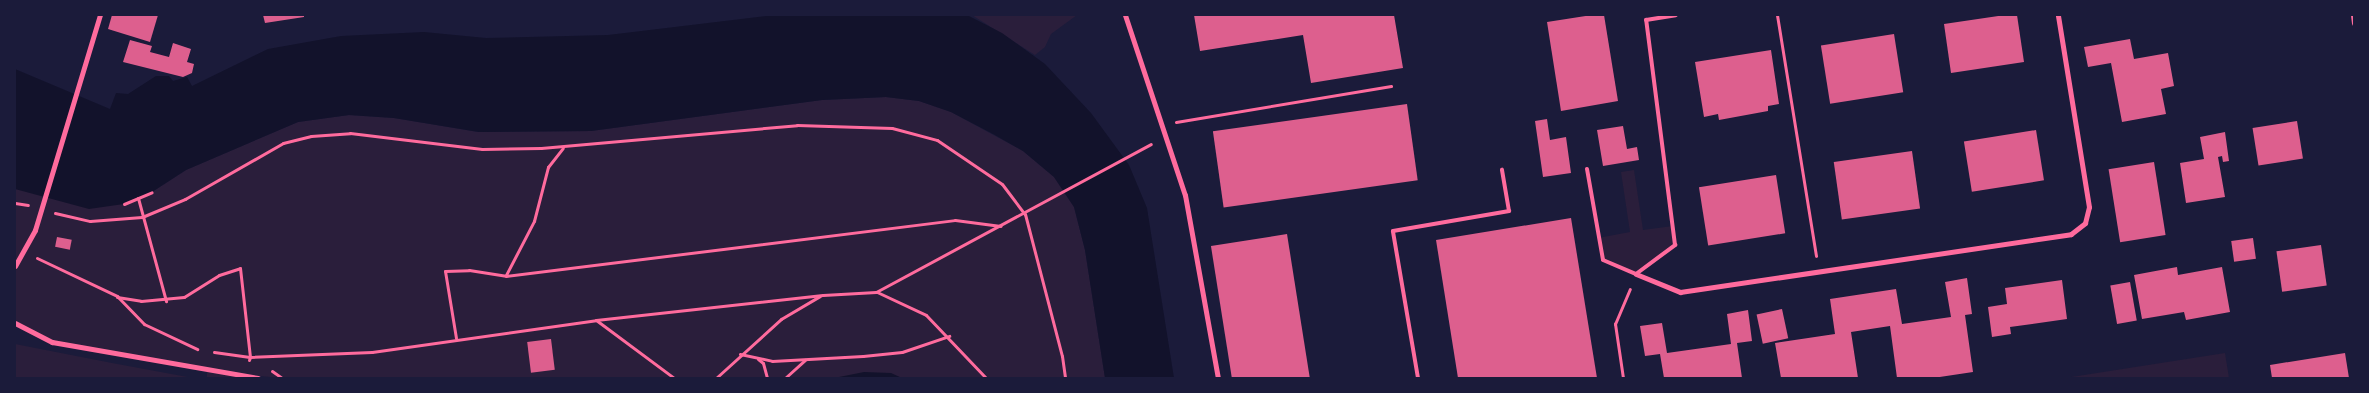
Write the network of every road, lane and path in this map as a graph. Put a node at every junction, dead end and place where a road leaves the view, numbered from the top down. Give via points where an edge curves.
1 (100, 15) edge
2 (1125, 15) edge
3 (1676, 15) edge
4 (1777, 15) edge
5 (2058, 15) edge
6 (2353, 15) edge
7 (2354, 23) edge
8 (1391, 86) dead end
9 (1160, 124) junction
10 (1151, 144) dead end
11 (563, 147) junction
12 (1587, 169) dead end
13 (1502, 170) dead end
14 (152, 192) dead end
15 (138, 198) junction
16 (124, 204) dead end
17 (1025, 214) junction
18 (68, 216) dead end
19 (142, 217) junction
20 (1002, 226) junction
21 (22, 254) junction
22 (15, 266) edge
23 (1818, 272) junction
24 (1636, 274) junction
25 (506, 276) junction
26 (876, 292) junction
27 (823, 295) junction
28 (117, 296) junction
29 (166, 301) junction
30 (596, 320) junction
31 (15, 323) edge
32 (949, 336) junction
33 (456, 338) junction
34 (214, 352) junction
35 (740, 354) junction
36 (250, 357) junction
37 (758, 358) junction
38 (806, 360) junction
39 (208, 372) junction
40 (244, 375) junction
41 (258, 378) edge
42 (674, 378) edge
43 (716, 378) edge
44 (767, 378) edge
45 (785, 378) edge
46 (986, 378) edge
47 (1065, 378) edge
48 (1218, 378) edge
49 (1418, 378) edge
50 (1623, 378) edge

1 - 21 street via 35,230
2 - 9 street
3 - 24 lane via 1646,20 1675,245
4 - 23 path
5 - 23 street via 2090,207 2085,224 2070,234
6 - 7 street
8 - 9 path
9 - 48 street via 1185,195
10 - 17 path
11 - 17 path via 797,125 892,128 937,140 1002,184
11 - 19 path via 482,149 350,133 311,136 283,143 185,199
11 - 25 path via 548,167 534,221
12 - 24 lane via 1603,260
13 - 49 lane via 1509,212 1393,231
14 - 15 path
15 - 16 path
15 - 19 path
17 - 20 path
17 - 47 path
18 - 19 path via 110,222
19 - 29 path
20 - 25 path via 955,220 927,222
20 - 26 path
21 - 22 street
21 - 28 path via 47,260
23 - 24 street via 1680,292
24 - 50 path via 1616,324
25 - 33 path via 469,270 445,271
26 - 27 path
26 - 32 path via 926,315
27 - 30 path
27 - 35 path via 782,319
28 - 29 path via 131,300
28 - 34 path via 144,324 163,336
29 - 36 path via 184,298 219,275 240,268
30 - 33 path
30 - 42 path
31 - 39 street via 52,342
32 - 38 path via 902,352
32 - 46 path
33 - 36 path via 372,352
34 - 36 path
34 - 39 path
35 - 37 path
35 - 43 path
36 - 40 path
37 - 38 path
37 - 44 path via 763,363
38 - 45 path
39 - 40 street
40 - 41 street

